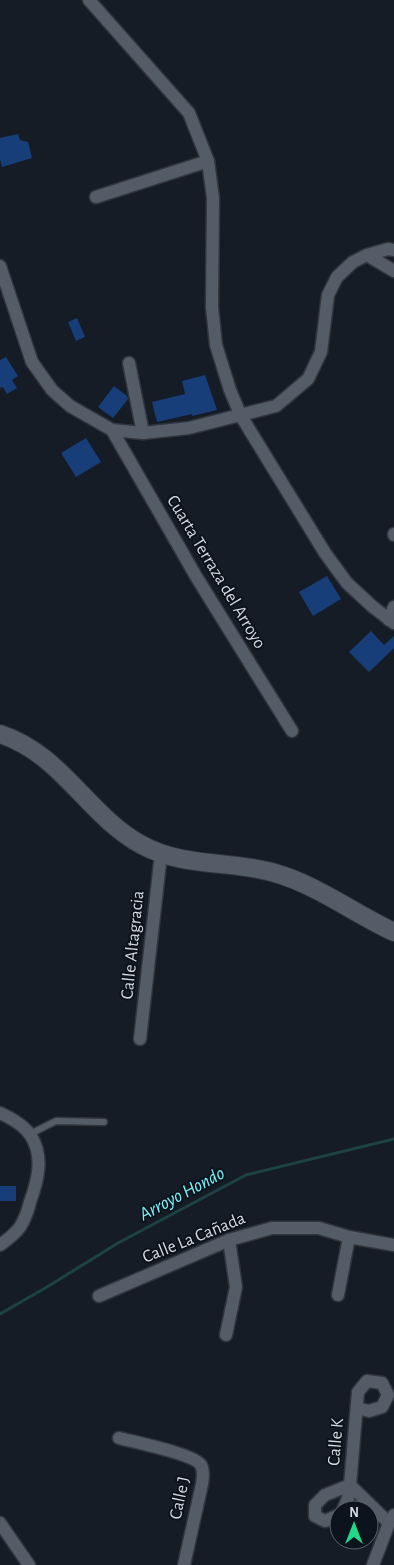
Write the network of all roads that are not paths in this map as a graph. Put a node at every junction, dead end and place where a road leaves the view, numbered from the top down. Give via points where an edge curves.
1 (90, 0) edge
2 (208, 160) junction
3 (96, 197) dead end
4 (394, 250) edge
5 (367, 255) junction
6 (0, 266) edge
7 (394, 271) edge
8 (4, 298) edge
9 (129, 363) dead end
10 (241, 416) junction
11 (112, 430) junction
12 (143, 433) junction
13 (392, 616) edge
14 (292, 730) dead end
15 (0, 734) edge
16 (161, 854) junction
17 (394, 932) edge
18 (140, 1040) dead end
19 (0, 1113) edge
20 (104, 1122) dead end
21 (30, 1134) junction
22 (350, 1237) junction
23 (229, 1240) junction
24 (0, 1245) edge
25 (394, 1245) edge
26 (338, 1295) dead end
27 (99, 1296) dead end
28 (226, 1335) dead end
29 (357, 1408) dead end
30 (118, 1438) dead end
31 (350, 1486) junction
32 (347, 1500) edge
33 (391, 1519) edge
34 (329, 1520) edge
35 (0, 1523) edge
36 (29, 1565) edge
37 (184, 1565) edge
38 (373, 1565) edge

1 - 2 street via 189,113
2 - 3 street
2 - 10 street via 213,198 212,307 216,345
4 - 5 street
5 - 7 street
5 - 10 street via 353,262 337,277 328,295 321,352 308,379 276,406
6 - 8 street
8 - 11 street via 32,362 52,390 70,406
9 - 12 street
10 - 12 street via 190,428
10 - 13 street via 341,576
11 - 12 street
11 - 14 street, Cuarta Terraza del Arroyo via 197,578
15 - 16 main road via 38,753 129,837
16 - 17 main road via 274,872
16 - 18 street, Calle Altagracia
19 - 21 street
20 - 21 lane via 56,1122
21 - 24 street via 38,1153 37,1181 25,1218
22 - 23 street, Calle La Cañada via 319,1228 272,1228
22 - 25 street, Calle La Cañada
22 - 26 street
23 - 27 street, Calle La Cañada
23 - 28 street via 236,1287
29 - 31 street, Calle K
30 - 37 street, Calle J via 188,1456 200,1464 202,1484
31 - 32 street
31 - 33 street, Calle K
31 - 34 street via 326,1495 315,1505 315,1516
33 - 38 street
35 - 36 street

